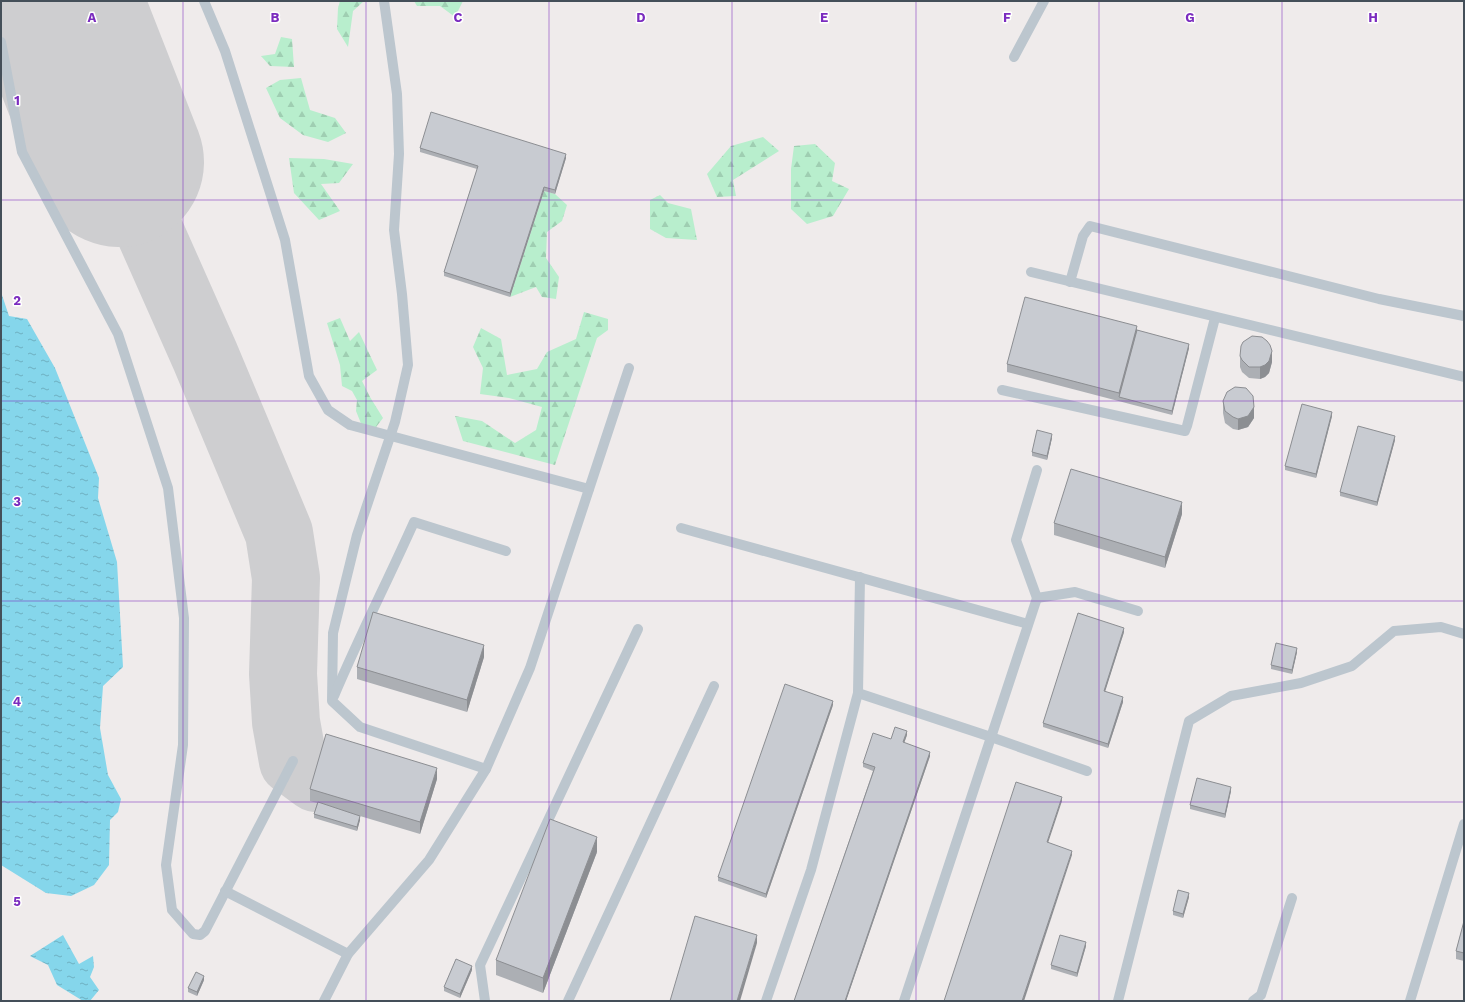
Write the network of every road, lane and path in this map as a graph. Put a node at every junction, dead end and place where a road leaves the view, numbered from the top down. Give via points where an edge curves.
1 (204, 1) edge
2 (384, 1) edge
3 (1044, 1) edge
4 (1, 42) edge
5 (1014, 57) dead end
6 (1032, 272) dead end
7 (1070, 282) junction
8 (1464, 316) edge
9 (1215, 318) junction
10 (629, 368) dead end
11 (1464, 378) edge
12 (1002, 390) dead end
13 (390, 436) junction
14 (1037, 470) dead end
15 (589, 489) junction
16 (680, 528) dead end
17 (506, 551) dead end
18 (860, 577) junction
19 (1037, 598) junction
20 (1138, 611) dead end
21 (1028, 624) junction
22 (638, 629) dead end
23 (1464, 634) edge
24 (714, 686) dead end
25 (858, 693) junction
26 (332, 701) junction
27 (991, 737) junction
28 (293, 761) dead end
29 (486, 769) junction
30 (1087, 771) dead end
31 (1464, 824) edge
32 (225, 891) junction
33 (1292, 898) dead end
34 (348, 954) junction
35 (324, 1001) edge
36 (486, 1001) edge
37 (568, 1001) edge
38 (766, 1001) edge
39 (904, 1001) edge
40 (1118, 1001) edge
41 (1253, 1001) edge
42 (1410, 1001) edge

1 - 13 lane via 226,51 285,240 309,376 328,410 350,426
2 - 13 lane via 397,94 399,154 394,230 408,365
3 - 5 lane
4 - 32 lane via 22,152 118,334 168,488 184,618 183,744 166,865 172,910 193,934 200,935 205,931
6 - 7 lane
7 - 8 lane via 1082,236 1090,226 1379,299
7 - 9 lane
9 - 11 lane
9 - 12 lane via 1185,431
10 - 15 lane
13 - 15 lane
13 - 26 lane via 357,535 332,632
14 - 19 lane via 1016,540
15 - 29 lane via 530,668
16 - 18 lane
17 - 26 lane via 414,522
18 - 21 lane
18 - 25 lane
19 - 20 lane via 1075,592
19 - 21 lane
21 - 27 lane
22 - 36 lane via 480,965
23 - 40 lane via 1441,627 1394,631 1352,666 1301,683 1231,696 1189,721
24 - 37 lane
25 - 27 lane
25 - 38 lane via 811,870
26 - 29 lane via 360,727
27 - 30 lane
27 - 39 lane
28 - 32 lane
29 - 34 lane via 429,860
31 - 42 lane
32 - 34 lane
33 - 41 lane via 1261,996
34 - 35 lane

